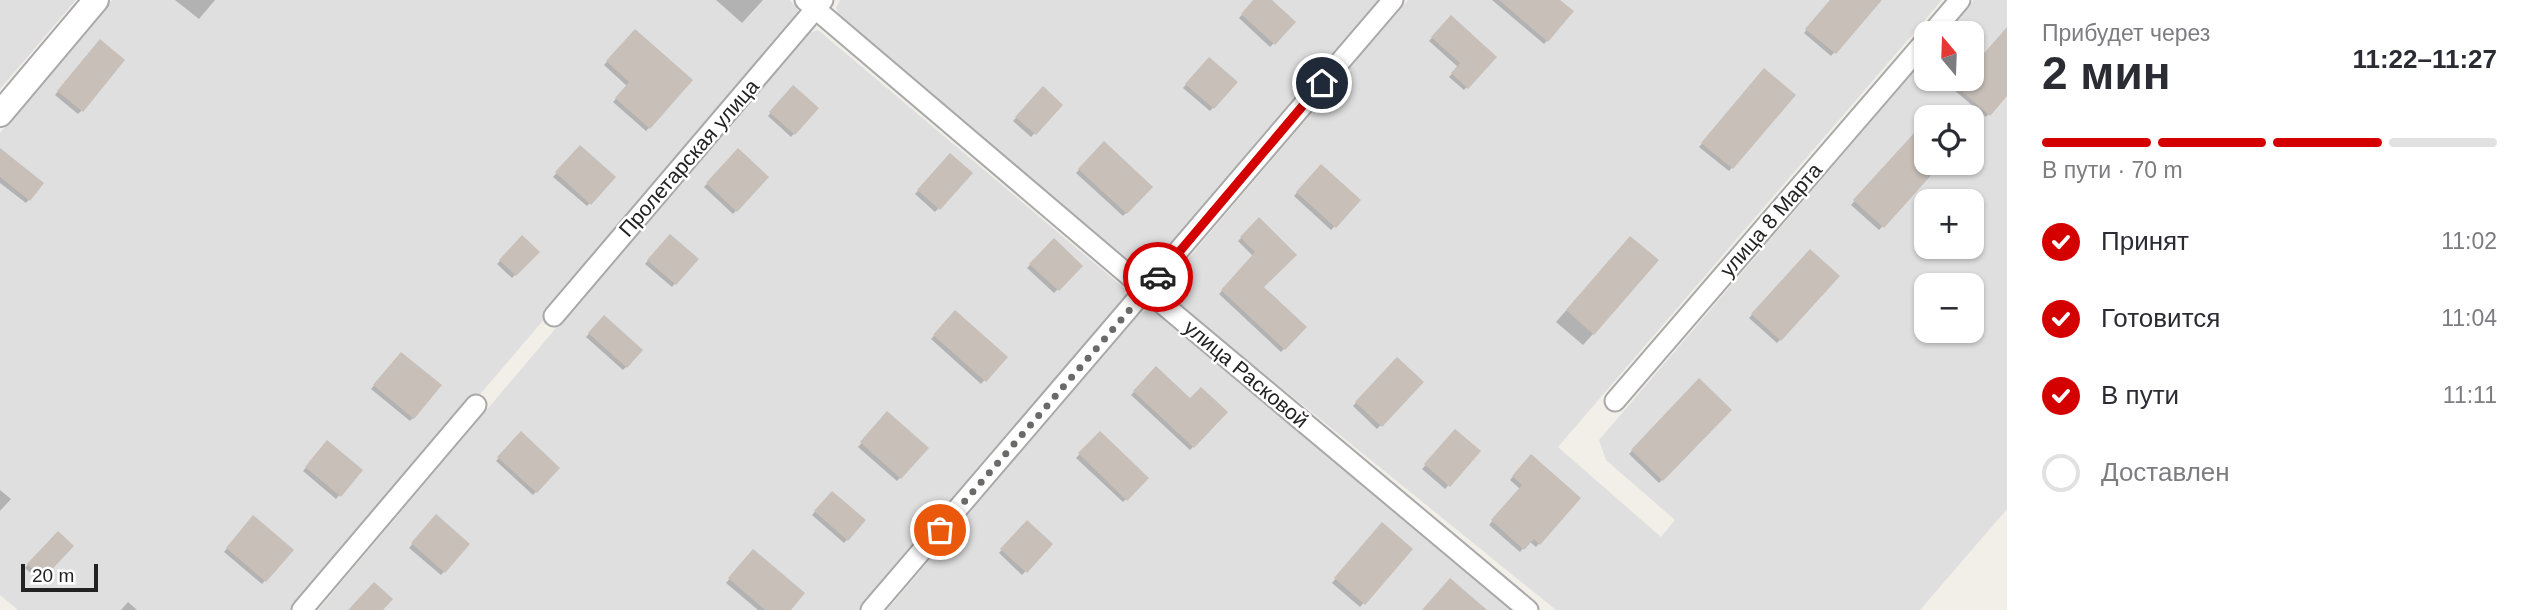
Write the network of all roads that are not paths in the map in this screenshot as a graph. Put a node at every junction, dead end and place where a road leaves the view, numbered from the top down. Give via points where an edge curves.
1 (96, 0) edge
2 (1393, 0) edge
3 (1960, 0) edge
4 (815, 3) edge
5 (1942, 21) edge
6 (1914, 54) edge
7 (0, 114) edge
8 (1146, 290) junction
9 (554, 316) dead end
10 (1615, 401) dead end
11 (476, 405) dead end
12 (302, 610) edge
13 (871, 610) edge
14 (1528, 610) edge

1 - 7 street
2 - 8 street
3 - 5 street
4 - 8 street, улица Расковой
4 - 9 street, Пролетарская улица
6 - 10 street, улица 8 Марта
8 - 13 street
8 - 14 street, улица Расковой
11 - 12 street

